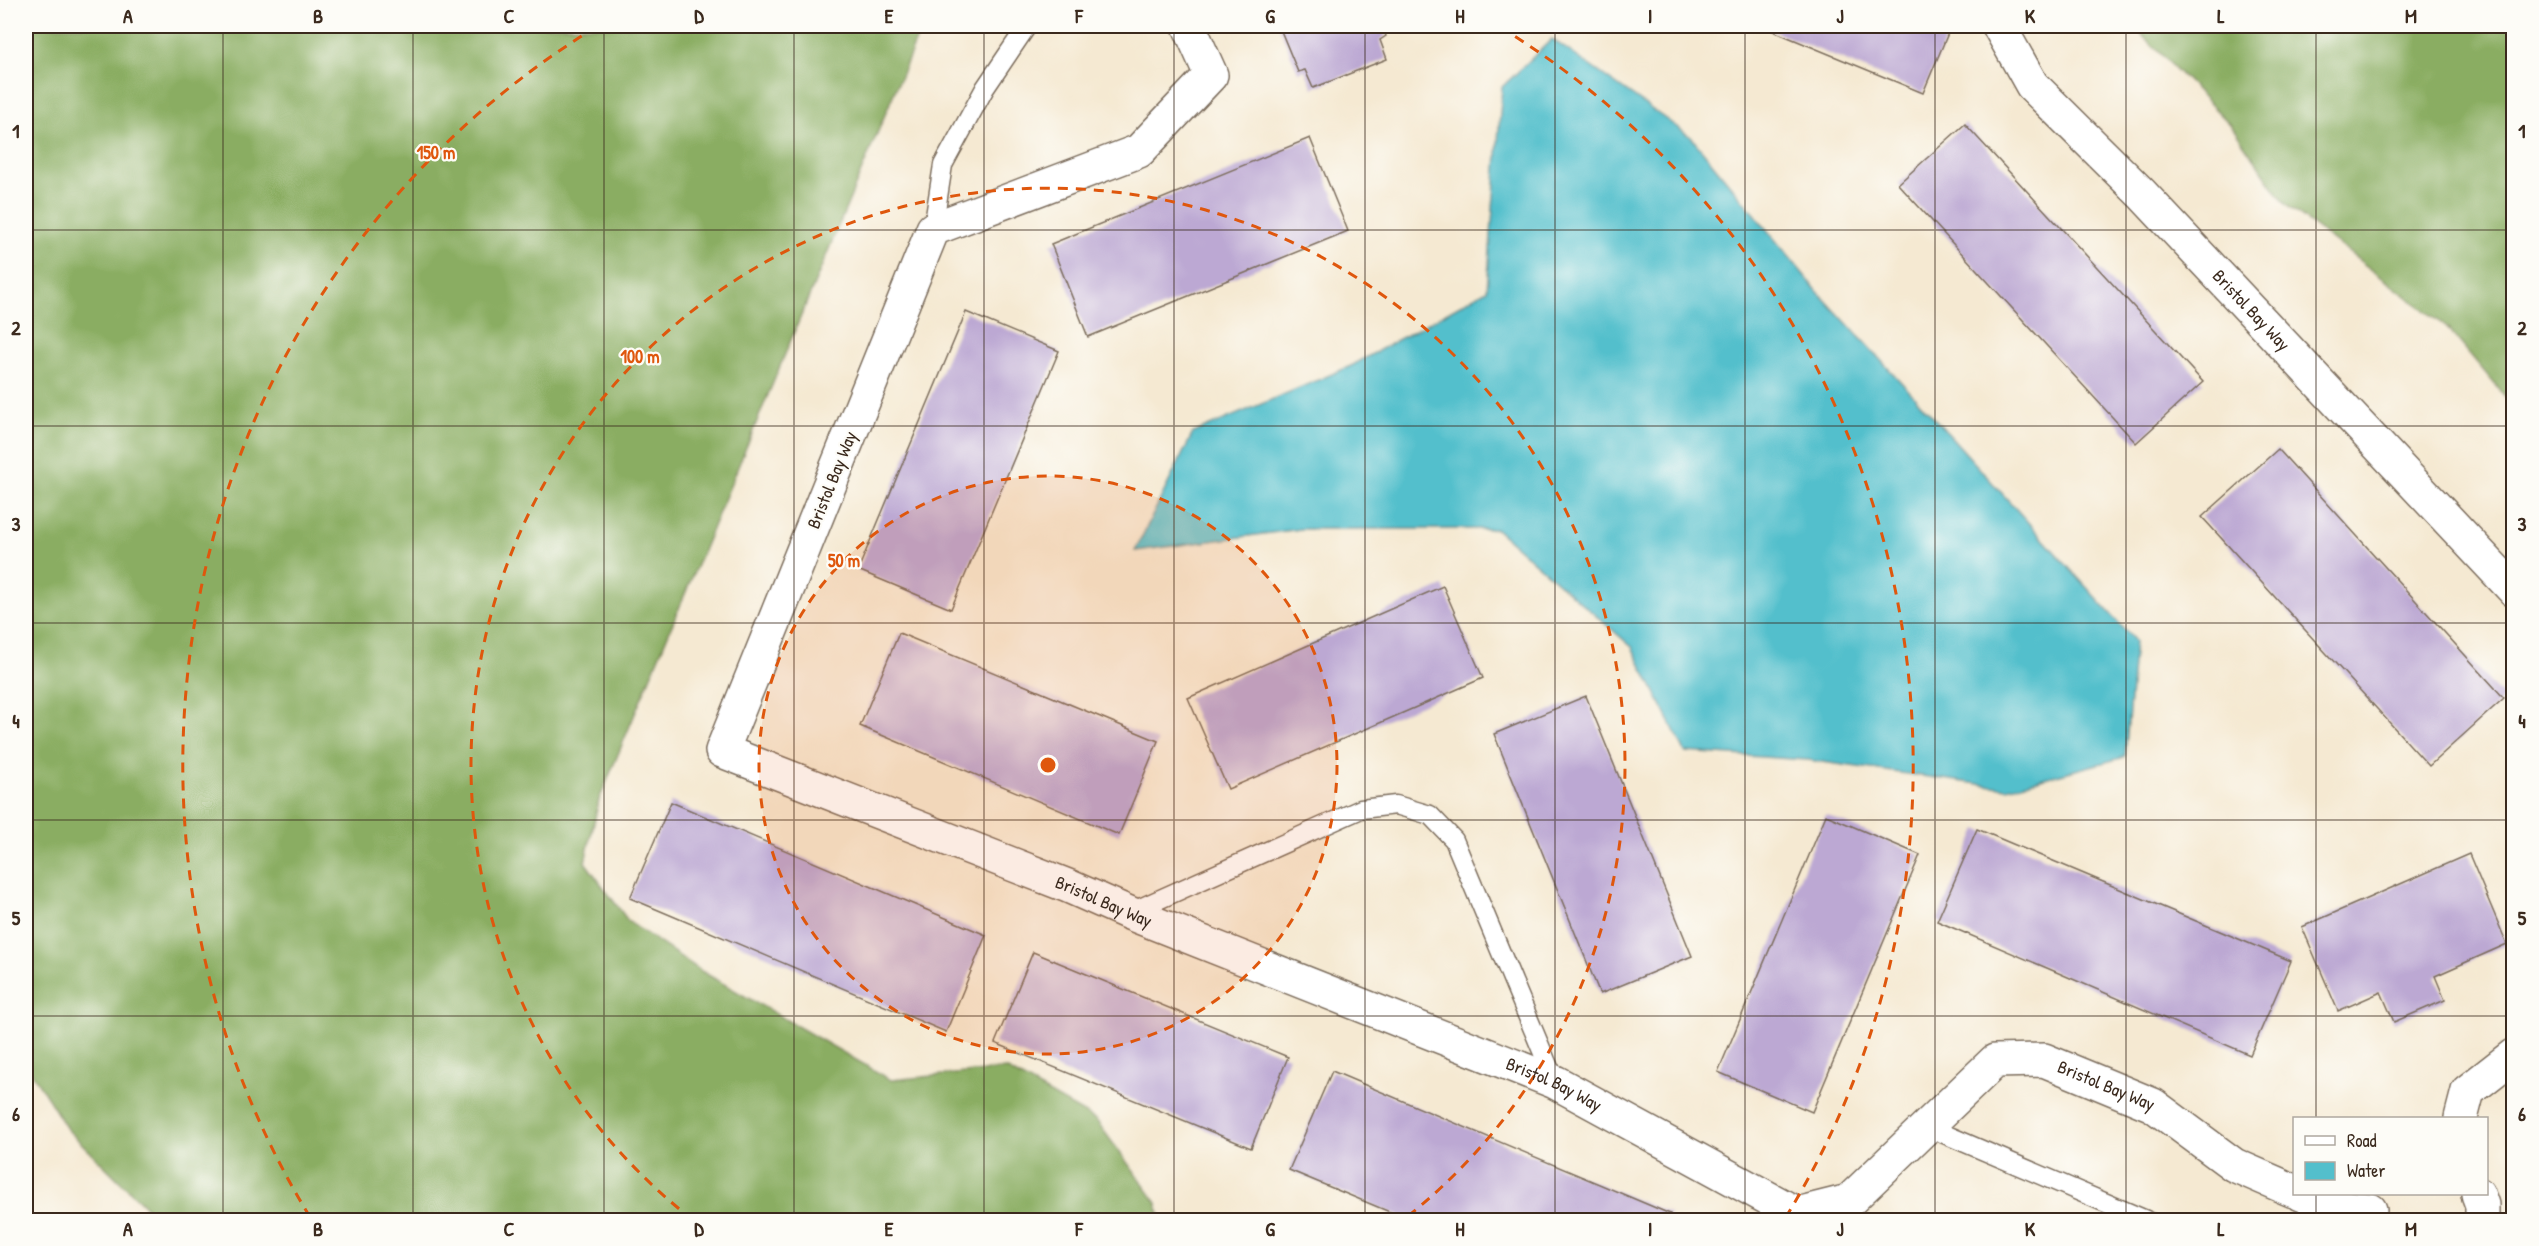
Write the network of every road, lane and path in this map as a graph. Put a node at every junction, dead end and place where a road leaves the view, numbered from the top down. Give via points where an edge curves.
1 (1027, 26) edge
2 (1189, 26) edge
3 (1999, 26) edge
4 (933, 230) junction
5 (2514, 590) edge
6 (1129, 913) junction
7 (2514, 1055) edge
8 (1555, 1082) junction
9 (2462, 1117) edge
10 (1928, 1127) junction
11 (2293, 1190) edge
12 (2303, 1195) edge
13 (2478, 1195) edge
14 (2371, 1208) edge
15 (2146, 1221) edge
16 (2481, 1221) edge

1 - 4 lane via 985,88 943,165
2 - 4 street via 1211,75 1139,151
3 - 5 street, Bristol Bay Way via 2032,85 2142,194
4 - 6 street, Bristol Bay Way via 722,751
6 - 8 street, Bristol Bay Way
6 - 8 lane via 1360,809 1396,805 1430,815 1454,840
7 - 9 street via 2468,1091
8 - 10 street, Bristol Bay Way via 1797,1214 1850,1201
10 - 11 street, Bristol Bay Way via 1995,1061 2044,1060 2153,1105 2234,1165
10 - 15 lane
12 - 14 street via 2334,1208
13 - 16 street

